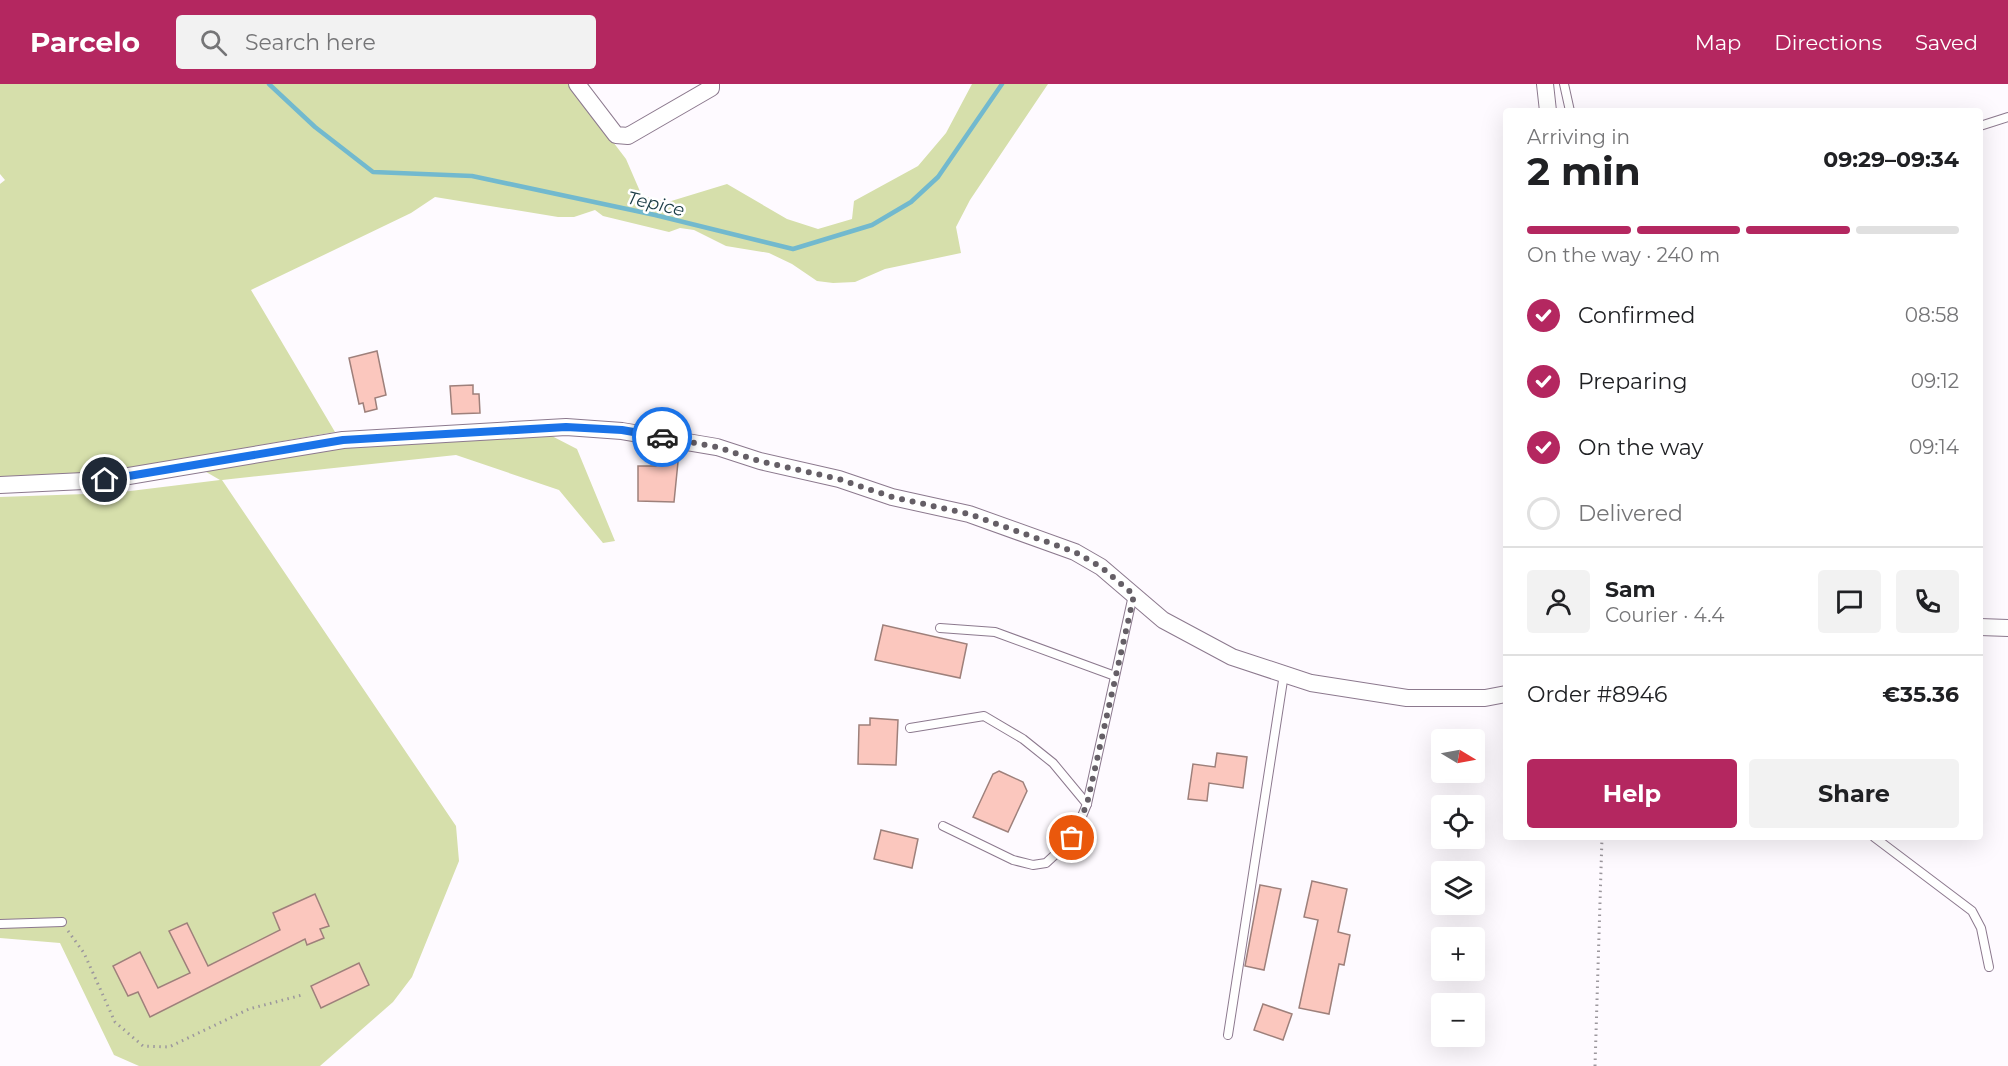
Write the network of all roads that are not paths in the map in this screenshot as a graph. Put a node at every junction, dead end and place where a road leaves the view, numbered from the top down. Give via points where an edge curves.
1 (577, 84) edge
2 (711, 84) edge
3 (1545, 84) edge
4 (1564, 84) edge
5 (1548, 108) edge
6 (1569, 108) edge
7 (2008, 117) edge
8 (1983, 125) edge
9 (0, 485) edge
10 (1134, 595) junction
11 (1983, 627) edge
12 (940, 628) dead end
13 (2008, 628) edge
14 (1284, 674) junction
15 (1116, 676) junction
16 (1503, 695) edge
17 (910, 728) dead end
18 (1087, 804) junction
19 (943, 826) dead end
20 (1878, 840) edge
21 (62, 922) road end
22 (0, 924) edge
23 (1989, 967) dead end
24 (1228, 1035) dead end

1 - 2 street via 616,135 628,136 711,88
3 - 5 street
4 - 6 lane
7 - 8 lane
9 - 10 street via 105,480 343,440 566,427 622,430 717,447 892,497 969,514 1075,552 1101,567
10 - 14 street via 1163,620 1232,657
10 - 15 lane
11 - 13 street
12 - 15 lane via 995,632
14 - 16 street via 1311,683 1407,698
14 - 24 lane
15 - 18 lane
17 - 18 lane via 984,716 1053,763
18 - 19 lane via 1072,838 1046,863 1033,865 1013,860
20 - 23 lane via 1972,911 1981,928
21 - 22 lane

